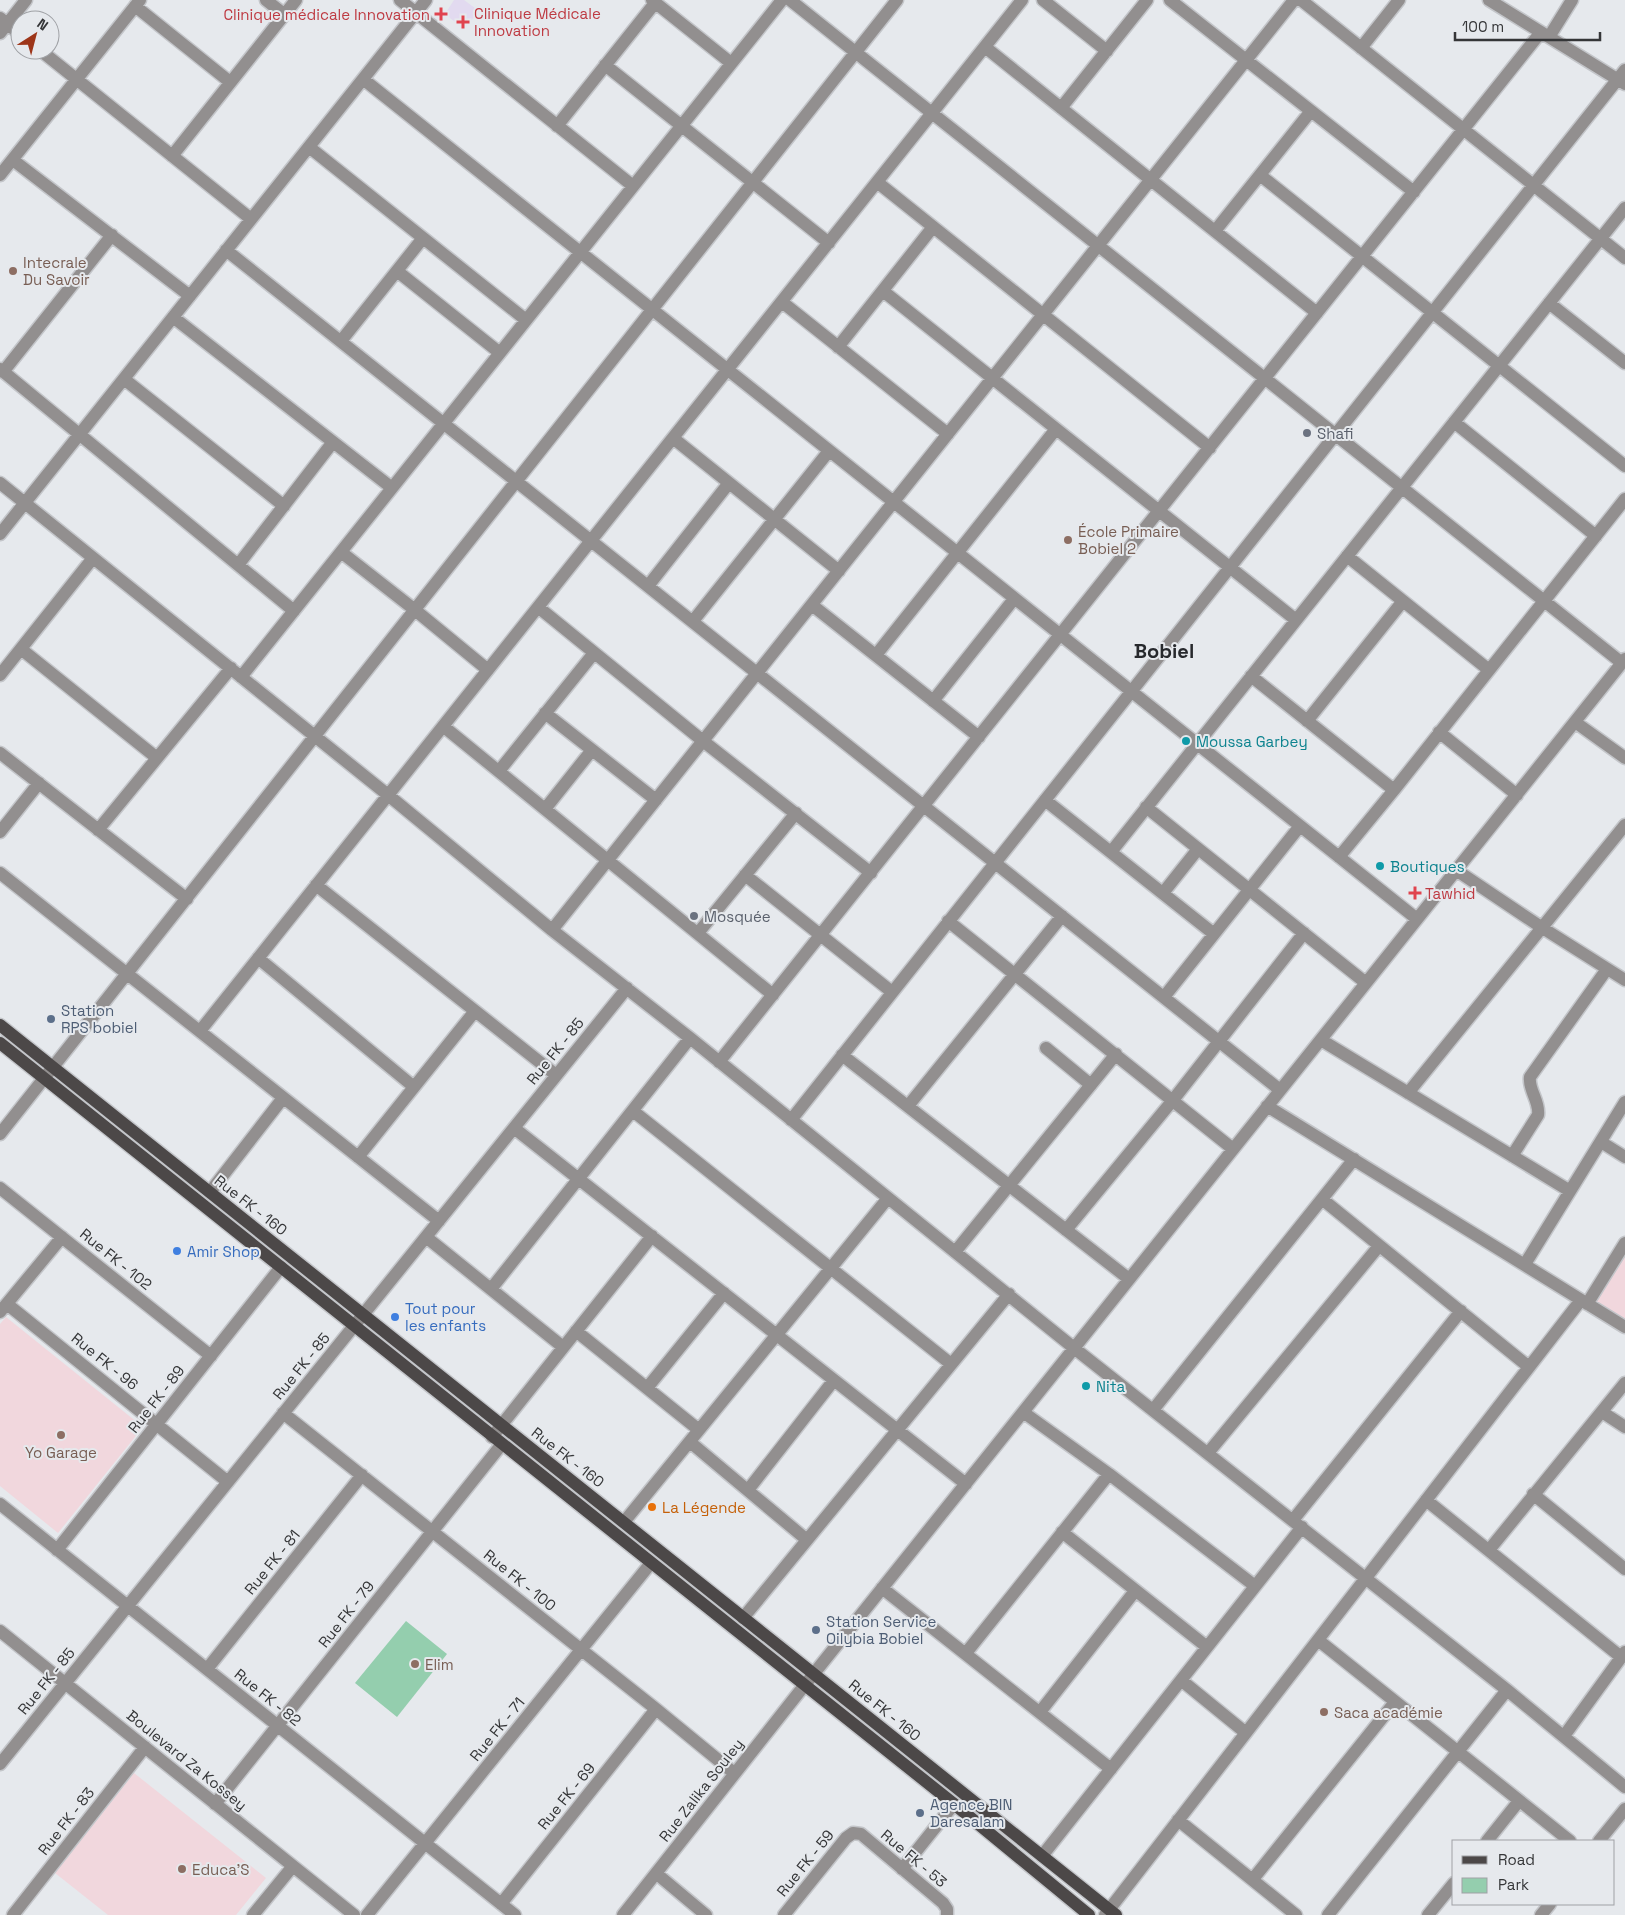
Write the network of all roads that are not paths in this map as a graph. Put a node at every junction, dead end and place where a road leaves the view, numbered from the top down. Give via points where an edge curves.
1 (26, 0) edge
2 (266, 0) edge
3 (296, 0) edge
4 (400, 0) edge
5 (426, 0) edge
6 (782, 0) edge
7 (790, 0) edge
8 (897, 0) edge
9 (1022, 0) edge
10 (1043, 0) edge
11 (1147, 0) edge
12 (1170, 0) edge
13 (1294, 0) edge
14 (1301, 0) edge
15 (1399, 0) edge
16 (1489, 0) edge
17 (1572, 0) edge
18 (653, 1) edge
19 (138, 3) edge
20 (416, 13) junction
21 (285, 15) junction
22 (2, 25) edge
23 (1545, 35) junction
24 (984, 48) junction
25 (1361, 48) junction
26 (1107, 51) junction
27 (856, 52) junction
28 (53, 60) edge
29 (1246, 60) junction
30 (731, 63) junction
31 (605, 65) junction
32 (1623, 78) edge
33 (77, 79) junction
34 (363, 79) junction
35 (230, 82) junction
36 (1061, 108) junction
37 (1311, 111) junction
38 (932, 113) junction
39 (557, 126) junction
40 (681, 126) junction
41 (1464, 130) junction
42 (308, 147) junction
43 (172, 156) junction
44 (12, 160) junction
45 (0, 175) edge
46 (1260, 175) junction
47 (1151, 180) junction
48 (877, 182) junction
49 (753, 183) junction
50 (633, 186) junction
51 (1534, 186) junction
52 (1414, 192) junction
53 (1625, 208) edge
54 (251, 219) junction
55 (933, 228) junction
56 (1215, 231) junction
57 (112, 235) junction
58 (423, 238) junction
59 (1600, 239) junction
60 (828, 243) junction
61 (1098, 246) junction
62 (226, 250) junction
63 (580, 252) junction
64 (1362, 257) junction
65 (1625, 258) edge
66 (397, 271) junction
67 (883, 291) junction
68 (190, 296) junction
69 (782, 302) junction
70 (1549, 303) junction
71 (652, 310) junction
72 (1317, 313) junction
73 (1433, 313) junction
74 (1043, 315) junction
75 (173, 317) junction
76 (526, 320) junction
77 (341, 341) junction
78 (838, 347) junction
79 (500, 353) junction
80 (1625, 363) edge
81 (1499, 366) junction
82 (727, 370) junction
83 (2, 371) edge
84 (993, 378) junction
85 (1265, 378) junction
86 (124, 379) junction
87 (1454, 422) junction
88 (444, 423) junction
89 (1056, 429) junction
90 (79, 434) junction
91 (948, 434) junction
92 (1336, 435) junction
93 (673, 438) junction
94 (334, 442) junction
95 (1210, 448) junction
96 (829, 451) junction
97 (1625, 466) edge
98 (517, 481) junction
99 (0, 483) edge
100 (729, 483) junction
101 (392, 488) junction
102 (1402, 488) junction
103 (1625, 499) edge
104 (894, 502) junction
105 (25, 503) junction
106 (284, 506) junction
107 (1159, 511) junction
108 (774, 519) junction
109 (0, 534) edge
110 (1596, 536) junction
111 (591, 540) junction
112 (341, 552) junction
113 (957, 553) junction
114 (1347, 556) junction
115 (93, 558) junction
116 (238, 565) junction
117 (1230, 568) junction
118 (839, 571) junction
119 (648, 586) junction
120 (1014, 599) junction
121 (1403, 601) junction
122 (1544, 601) junction
123 (812, 604) junction
124 (538, 607) junction
125 (415, 610) junction
126 (294, 611) junction
127 (1296, 620) junction
128 (693, 621) junction
129 (1060, 635) junction
130 (21, 649) junction
131 (594, 653) junction
132 (876, 655) junction
133 (1623, 661) edge
134 (230, 668) junction
135 (488, 670) junction
136 (1489, 670) junction
137 (757, 673) junction
138 (0, 675) edge
139 (1251, 676) junction
140 (241, 677) junction
141 (1131, 692) junction
142 (933, 701) junction
143 (545, 713) junction
144 (1308, 721) junction
145 (1575, 722) junction
146 (443, 726) junction
147 (1439, 732) junction
148 (315, 737) junction
149 (979, 737) junction
150 (703, 741) junction
151 (1197, 744) junction
152 (592, 750) junction
153 (0, 753) edge
154 (156, 758) junction
155 (1625, 758) edge
156 (499, 771) junction
157 (39, 784) junction
158 (1394, 790) junction
159 (388, 795) junction
160 (1517, 795) junction
161 (656, 800) junction
162 (1045, 800) junction
163 (924, 806) junction
164 (1146, 808) junction
165 (545, 809) junction
166 (796, 813) junction
167 (1625, 825) edge
168 (1300, 826) junction
169 (98, 830) junction
170 (0, 832) edge
171 (1198, 849) junction
172 (1111, 852) junction
173 (1339, 857) junction
174 (608, 860) junction
175 (995, 862) junction
176 (1456, 870) junction
177 (0, 873) edge
178 (871, 873) junction
179 (745, 875) junction
180 (316, 885) junction
181 (1249, 889) junction
182 (1163, 893) junction
183 (187, 898) junction
184 (1062, 916) junction
185 (1417, 919) junction
186 (948, 921) junction
187 (1541, 928) junction
188 (552, 930) junction
189 (698, 933) junction
190 (1304, 933) junction
191 (1214, 934) junction
192 (820, 936) junction
193 (258, 958) junction
194 (1607, 969) junction
195 (128, 974) junction
196 (1016, 974) junction
197 (1625, 980) edge
198 (1366, 982) junction
199 (627, 988) junction
200 (892, 992) junction
201 (773, 995) junction
202 (1164, 997) junction
203 (475, 1011) junction
204 (0, 1025) edge
205 (200, 1031) junction
206 (690, 1038) junction
207 (1321, 1040) junction
208 (1220, 1041) junction
209 (0, 1043) edge
210 (1046, 1048) dead end
211 (1116, 1054) junction
212 (842, 1055) junction
213 (720, 1062) junction
214 (54, 1068) junction
215 (556, 1075) junction
216 (45, 1079) junction
217 (1091, 1085) junction
218 (414, 1087) junction
219 (1280, 1090) junction
220 (1408, 1093) junction
221 (283, 1098) junction
222 (1173, 1100) junction
223 (1625, 1102) edge
224 (908, 1106) junction
225 (1267, 1106) junction
226 (633, 1111) junction
227 (791, 1120) junction
228 (514, 1128) junction
229 (0, 1134) edge
230 (1601, 1142) junction
231 (1233, 1149) junction
232 (1512, 1156) junction
233 (358, 1157) junction
234 (1625, 1157) edge
235 (1354, 1159) junction
236 (578, 1179) junction
237 (1009, 1186) junction
238 (0, 1188) edge
239 (1570, 1191) junction
240 (210, 1192) junction
241 (888, 1198) junction
242 (1322, 1199) junction
243 (439, 1221) junction
244 (1066, 1230) junction
245 (652, 1236) junction
246 (62, 1237) junction
247 (426, 1237) junction
248 (1625, 1243) edge
249 (1379, 1246) junction
250 (955, 1252) junction
251 (1526, 1264) junction
252 (282, 1268) junction
253 (831, 1268) junction
254 (1129, 1279) junction
255 (491, 1289) junction
256 (724, 1293) junction
257 (1008, 1294) junction
258 (1584, 1302) junction
259 (4, 1308) edge
260 (1461, 1311) junction
261 (363, 1314) junction
262 (354, 1326) junction
263 (1625, 1327) edge
264 (576, 1331) junction
265 (777, 1335) junction
266 (563, 1347) junction
267 (1074, 1348) junction
268 (211, 1356) junction
269 (951, 1364) junction
270 (1529, 1367) junction
271 (834, 1380) junction
272 (1625, 1382) edge
273 (647, 1388) junction
274 (1153, 1410) junction
275 (1023, 1412) junction
276 (1602, 1412) junction
277 (283, 1413) junction
278 (157, 1424) junction
279 (500, 1425) junction
280 (1625, 1426) edge
281 (699, 1430) junction
282 (897, 1430) junction
283 (497, 1441) junction
284 (690, 1442) junction
285 (1208, 1453) junction
286 (1108, 1474) junction
287 (362, 1475) junction
288 (228, 1482) junction
289 (966, 1484) junction
290 (748, 1490) junction
291 (1533, 1494) junction
292 (1426, 1500) junction
293 (0, 1504) edge
294 (624, 1522) junction
295 (1297, 1524) junction
296 (432, 1531) junction
297 (1062, 1532) junction
298 (807, 1540) junction
299 (57, 1550) junction
300 (1489, 1550) junction
301 (651, 1563) junction
302 (1625, 1569) edge
303 (1366, 1578) junction
304 (1255, 1586) junction
305 (882, 1588) junction
306 (1136, 1590) junction
307 (128, 1606) junction
308 (743, 1618) junction
309 (0, 1631) edge
310 (1318, 1640) junction
311 (1207, 1647) junction
312 (581, 1650) junction
313 (966, 1653) junction
314 (1623, 1655) edge
315 (207, 1669) junction
316 (814, 1673) junction
317 (1181, 1680) junction
318 (65, 1684) junction
319 (804, 1686) junction
320 (1507, 1690) junction
321 (1395, 1702) junction
322 (656, 1709) junction
323 (1040, 1712) junction
324 (278, 1726) junction
325 (1246, 1733) junction
326 (1564, 1736) junction
327 (145, 1747) junction
328 (1458, 1752) junction
329 (0, 1764) edge
330 (1111, 1768) junction
331 (734, 1773) junction
332 (1625, 1787) edge
333 (1519, 1801) junction
334 (215, 1804) junction
335 (954, 1804) junction
336 (1625, 1809) edge
337 (1178, 1820) junction
338 (853, 1833) joint
339 (1488, 1840) edge
340 (1569, 1840) edge
341 (1600, 1840) edge
342 (425, 1843) junction
343 (1042, 1856) junction
344 (293, 1866) junction
345 (902, 1869) junction
346 (657, 1874) junction
347 (1254, 1879) junction
348 (1452, 1885) edge
349 (501, 1904) junction
350 (1549, 1905) edge
351 (1110, 1913) edge
352 (786, 1914) edge
353 (13, 1915) edge
354 (253, 1915) edge
355 (354, 1915) edge
356 (367, 1915) edge
357 (515, 1915) edge
358 (623, 1915) edge
359 (706, 1915) edge
360 (947, 1915) edge
361 (1089, 1915) edge
362 (1296, 1915) edge
363 (1328, 1915) edge
364 (1428, 1915) edge
365 (1541, 1915) edge

1 - 22 street
2 - 21 street
3 - 21 street
4 - 20 street
5 - 20 street
6 - 30 street
7 - 27 street
8 - 27 street
9 - 24 street
10 - 26 street
11 - 26 street
12 - 29 street
13 - 29 street
14 - 25 street
15 - 25 street
16 - 23 street
17 - 23 street
18 - 30 street
18 - 31 street
19 - 33 street
19 - 35 street
20 - 34 street
20 - 39 street
21 - 35 street
23 - 32 street
23 - 41 street
24 - 36 street
24 - 38 street
25 - 41 street
26 - 36 street
27 - 38 street
27 - 49 street
28 - 33 street
29 - 37 street
29 - 47 street
30 - 40 street
31 - 39 street
31 - 40 street
32 - 51 street
33 - 43 street
33 - 44 street
34 - 42 street
34 - 63 street
35 - 43 street
36 - 47 street
37 - 46 street
37 - 52 street
38 - 48 street
38 - 61 street
39 - 50 street
40 - 49 street
40 - 50 street
41 - 51 street
41 - 52 street
42 - 54 street
42 - 58 street
43 - 54 street
44 - 45 street
44 - 57 street
46 - 56 street
46 - 64 street
47 - 56 street
47 - 61 street
48 - 55 street
48 - 60 street
49 - 60 street
49 - 71 street
50 - 63 street
51 - 59 street
51 - 73 street
52 - 64 street
53 - 59 street
54 - 62 street
55 - 67 street
55 - 74 street
56 - 72 street
57 - 68 street
57 - 83 street
58 - 66 street
58 - 76 street
59 - 65 street
59 - 70 street
60 - 69 street
61 - 74 street
61 - 85 street
62 - 68 street
62 - 77 street
63 - 71 street
63 - 76 street
64 - 72 street
64 - 73 street
66 - 77 street
66 - 79 street
67 - 78 street
67 - 84 street
68 - 75 street
69 - 78 street
69 - 82 street
70 - 80 street
70 - 81 street
71 - 82 street
71 - 98 street
72 - 85 street
73 - 81 street
73 - 92 street
74 - 84 street
74 - 95 street
75 - 86 street
75 - 94 street
76 - 79 street
77 - 88 street
78 - 91 street
79 - 88 street
81 - 87 street
81 - 97 street
82 - 93 street
82 - 96 street
83 - 90 street
84 - 89 street
84 - 91 street
85 - 92 street
85 - 95 street
86 - 90 street
86 - 106 street
87 - 102 street
87 - 110 street
88 - 98 street
88 - 101 street
89 - 107 street
89 - 113 street
90 - 105 street
90 - 116 street
91 - 104 street
92 - 102 street
92 - 117 street
93 - 100 street
93 - 111 street
94 - 101 street
94 - 106 street
95 - 107 street
96 - 104 street
96 - 108 street
98 - 111 street
98 - 125 street
99 - 105 street
100 - 108 street
100 - 119 street
101 - 112 street
102 - 114 street
102 - 122 street
103 - 110 street
104 - 113 street
104 - 118 street
105 - 109 street
105 - 115 street
106 - 116 street
107 - 117 street
107 - 129 street
108 - 118 street
108 - 128 street
110 - 122 street
111 - 119 street
111 - 124 street
112 - 125 street
112 - 126 street
113 - 120 street
113 - 132 street
114 - 121 street
114 - 127 street
115 - 130 street
115 - 134 street
116 - 126 street
117 - 127 street
117 - 141 street
118 - 123 street
119 - 128 street
120 - 129 street
120 - 142 street
121 - 136 street
121 - 144 street
122 - 133 street
122 - 136 street
123 - 132 street
123 - 137 street
124 - 131 street
124 - 135 street
125 - 135 street
125 - 148 street
126 - 140 street
127 - 139 street
128 - 137 street
129 - 141 street
129 - 149 street
130 - 138 street
130 - 154 street
131 - 143 street
131 - 150 street
132 - 142 street
133 - 145 street, Rue Zalika Souley
134 - 140 street
134 - 154 street
135 - 146 street
136 - 147 street
137 - 150 street
137 - 163 street
139 - 144 street
139 - 151 street
140 - 148 street
141 - 151 street
141 - 162 street
142 - 149 street
143 - 152 street
143 - 156 street
144 - 158 street
145 - 155 street
145 - 160 street, Rue Zalika Souley
146 - 156 street
146 - 159 street
147 - 158 street
147 - 160 street
148 - 159 street
148 - 183 street
149 - 163 street
150 - 161 street
150 - 166 street
151 - 164 street
151 - 168 street
152 - 161 street
152 - 165 street
153 - 157 street
154 - 169 street
156 - 165 street
157 - 169 street
157 - 170 street
158 - 173 street
159 - 180 street
159 - 188 street
160 - 176 street, Rue Zalika Souley
161 - 174 street
162 - 172 street
162 - 175 street
163 - 175 street
163 - 178 street
164 - 171 street
164 - 172 street
165 - 174 street
166 - 178 street
166 - 179 street
167 - 187 street
168 - 173 street
168 - 181 street
169 - 183 street
171 - 181 street
171 - 182 street
172 - 182 street
173 - 185 street
174 - 188 street
174 - 189 street
175 - 184 street
175 - 186 street
176 - 185 street, Rue Zalika Souley
176 - 187 street
177 - 195 street
178 - 192 street
179 - 189 street
179 - 192 street
180 - 193 street
180 - 203 street
181 - 190 street
181 - 191 street
182 - 191 street
183 - 195 street
184 - 196 street
184 - 202 street
185 - 198 street, Rue Zalika Souley
186 - 196 street
186 - 200 street
187 - 194 street
187 - 220 street
188 - 199 street
189 - 201 street
190 - 198 street
190 - 208 street
191 - 202 street
192 - 200 street
192 - 201 street
193 - 205 street
193 - 218 street
194 - 197 street
194 - 232 street via 1530,1077 1538,1114
195 - 205 street
195 - 214 street
196 - 211 street
196 - 224 street
198 - 207 street, Rue Zalika Souley
199 - 206 street
199 - 215 street, Rue FK - 85
200 - 212 street
201 - 213 street
202 - 208 street
203 - 215 street
203 - 218 street
204 - 214 main road, Rue FK - 160
205 - 221 street
206 - 213 street
206 - 226 street
207 - 219 street, Rue Zalika Souley
207 - 220 street
208 - 219 street
208 - 222 street
209 - 216 main road, Rue FK - 160
210 - 217 street
211 - 217 street
211 - 222 street
212 - 224 street
212 - 227 street
213 - 227 street
214 - 216 street
214 - 240 main road, Rue FK - 160
215 - 228 street, Rue FK - 85
216 - 229 street
216 - 252 main road, Rue FK - 160
217 - 237 street
218 - 233 street
219 - 225 street, Rue Zalika Souley
220 - 232 street
221 - 233 street
221 - 240 street
222 - 231 street
222 - 244 street
223 - 230 street
224 - 237 street
225 - 231 street, Rue Zalika Souley
225 - 235 street
226 - 236 street
226 - 253 street
227 - 241 street
228 - 236 street
228 - 243 street, Rue FK - 85
230 - 234 street
230 - 239 street
231 - 254 street, Rue Zalika Souley
232 - 239 street
233 - 243 street
235 - 242 street
235 - 251 street
236 - 245 street
236 - 255 street
237 - 244 street
237 - 250 street
238 - 246 street, Rue FK - 102
239 - 251 street
240 - 261 main road, Rue FK - 160
241 - 250 street
241 - 253 street
242 - 249 street
242 - 274 street
243 - 247 street, Rue FK - 85
244 - 254 street
245 - 256 street
245 - 264 street, Rue FK - 79
246 - 259 street
246 - 268 street, Rue FK - 102
247 - 255 street
247 - 261 street, Rue FK - 85
248 - 258 street
249 - 260 street
249 - 285 street
250 - 257 street
251 - 258 street
252 - 262 main road, Rue FK - 160
252 - 268 street, Rue FK - 89
253 - 265 street
253 - 269 street
254 - 267 street, Rue Zalika Souley
255 - 266 street
256 - 265 street
256 - 273 street
257 - 267 street
257 - 269 street
258 - 263 street
258 - 270 street
259 - 278 street, Rue FK - 96
260 - 270 street
260 - 295 street
261 - 262 street, Rue FK - 85
261 - 279 main road, Rue FK - 160
262 - 277 street, Rue FK - 85
262 - 283 main road, Rue FK - 160
264 - 266 street, Rue FK - 79
264 - 273 street
265 - 271 street
265 - 281 street
266 - 279 street, Rue FK - 79
267 - 274 street
267 - 275 street, Rue Zalika Souley
268 - 278 street, Rue FK - 89
269 - 282 street
270 - 292 street
271 - 282 street
271 - 290 street
272 - 276 street
273 - 281 street
274 - 285 street
275 - 286 street
275 - 289 street, Rue Zalika Souley
276 - 280 street
276 - 291 street
277 - 287 street, Rue FK - 100
277 - 288 street, Rue FK - 85
278 - 288 street, Rue FK - 96
278 - 299 street, Rue FK - 89
279 - 283 street, Rue FK - 79
279 - 294 main road, Rue FK - 160
281 - 284 street
282 - 289 street
282 - 298 street
283 - 296 street, Rue FK - 79
283 - 301 main road, Rue FK - 160
284 - 290 street
284 - 294 street
285 - 295 street
286 - 297 street
286 - 304 street
287 - 296 street, Rue FK - 100
287 - 315 street, Rue FK - 81
288 - 307 street, Rue FK - 85
289 - 305 street, Rue Zalika Souley
290 - 298 street
291 - 300 street
291 - 302 street
292 - 300 street
292 - 303 street
293 - 299 street, Rue FK - 82
294 - 308 main road, Rue FK - 160
295 - 303 street
295 - 304 street
296 - 312 street, Rue FK - 100
296 - 324 street, Rue FK - 79
297 - 306 street
297 - 313 street
298 - 308 street
299 - 307 street, Rue FK - 82
300 - 314 street
301 - 312 street, Rue FK - 71
301 - 319 main road, Rue FK - 160
303 - 310 street
303 - 320 street
304 - 311 street
305 - 313 street
305 - 316 street, Rue Zalika Souley
306 - 311 street
306 - 323 street
307 - 315 street, Rue FK - 82
307 - 318 street, Rue FK - 85
308 - 316 main road, Rue FK - 160
309 - 318 street, Boulevard Za Kossey
310 - 321 street
310 - 325 street
311 - 317 street
312 - 322 street, Rue FK - 100
312 - 342 street, Rue FK - 71
313 - 323 street
314 - 326 street
315 - 324 street, Rue FK - 82
316 - 319 street, Rue Zalika Souley
316 - 343 main road, Rue FK - 160
317 - 325 street
317 - 330 street
318 - 327 street, Boulevard Za Kossey
318 - 329 street, Rue FK - 85
319 - 331 street, Rue Zalika Souley
319 - 335 main road, Rue FK - 160
320 - 326 street
320 - 328 street
321 - 328 street
321 - 347 street
322 - 331 street, Rue FK - 100
322 - 349 street, Rue FK - 69
323 - 330 street
324 - 334 street, Rue FK - 79
324 - 342 street, Rue FK - 82
325 - 337 street
326 - 332 street
327 - 334 street, Boulevard Za Kossey
327 - 353 street, Rue FK - 83
328 - 333 street
328 - 363 street
330 - 343 street
331 - 346 street, Rue Zalika Souley
333 - 339 street
333 - 340 street
334 - 344 street, Boulevard Za Kossey
335 - 345 street
335 - 361 main road, Rue FK - 160
336 - 341 street
337 - 347 street
337 - 351 street
338 - 345 street, Rue FK - 53 via 860,1834
338 - 352 street, Rue FK - 59
342 - 349 street, Rue FK - 82
342 - 356 street, Rue FK - 71
343 - 351 main road, Rue FK - 160
344 - 354 street
344 - 355 street, Boulevard Za Kossey
345 - 360 street, Rue FK - 53 via 943,1902
346 - 358 street, Rue Zalika Souley
346 - 359 street
347 - 362 street
348 - 364 street
349 - 357 street, Rue FK - 82
350 - 365 street

